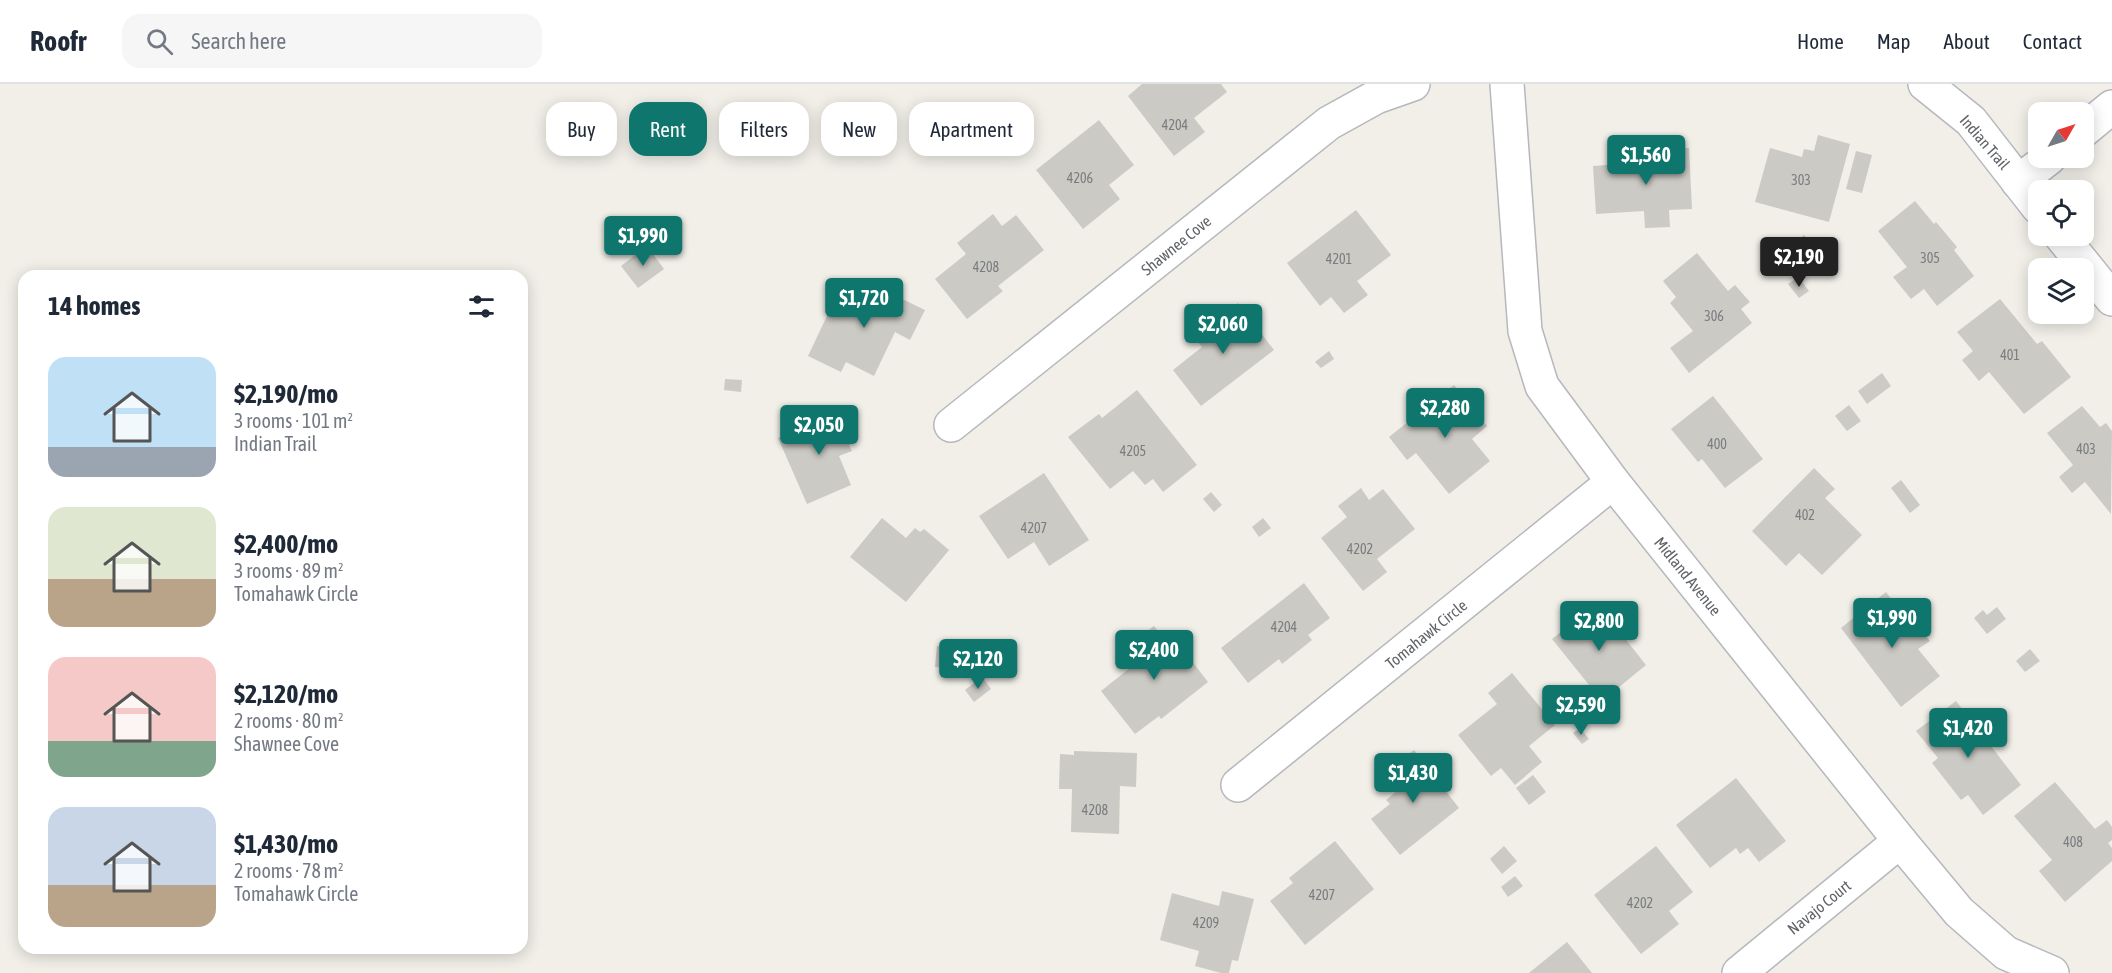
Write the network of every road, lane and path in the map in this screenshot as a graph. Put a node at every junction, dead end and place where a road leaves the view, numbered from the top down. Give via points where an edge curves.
1 (1413, 84) edge
2 (1507, 84) edge
3 (1925, 84) edge
4 (2112, 108) edge
5 (2094, 122) edge
6 (2036, 168) edge
7 (2018, 182) junction
8 (2028, 194) edge
9 (2069, 246) edge
10 (2112, 299) edge
11 (951, 425) dead end
12 (1613, 482) junction
13 (1238, 785) dead end
14 (1899, 841) junction
15 (1739, 973) edge
16 (2052, 973) edge

1 - 11 street, Shawnee Cove via 1376,97 1329,123
2 - 12 street, Midland Avenue via 1525,331 1542,386
3 - 7 street, Indian Trail via 1971,121
4 - 5 street
6 - 7 street
7 - 8 street, Indian Trail
9 - 10 street
12 - 13 street, Tomahawk Circle
12 - 14 street, Midland Avenue
14 - 15 street, Navajo Court
14 - 16 street, Midland Avenue via 1959,912 2006,953

